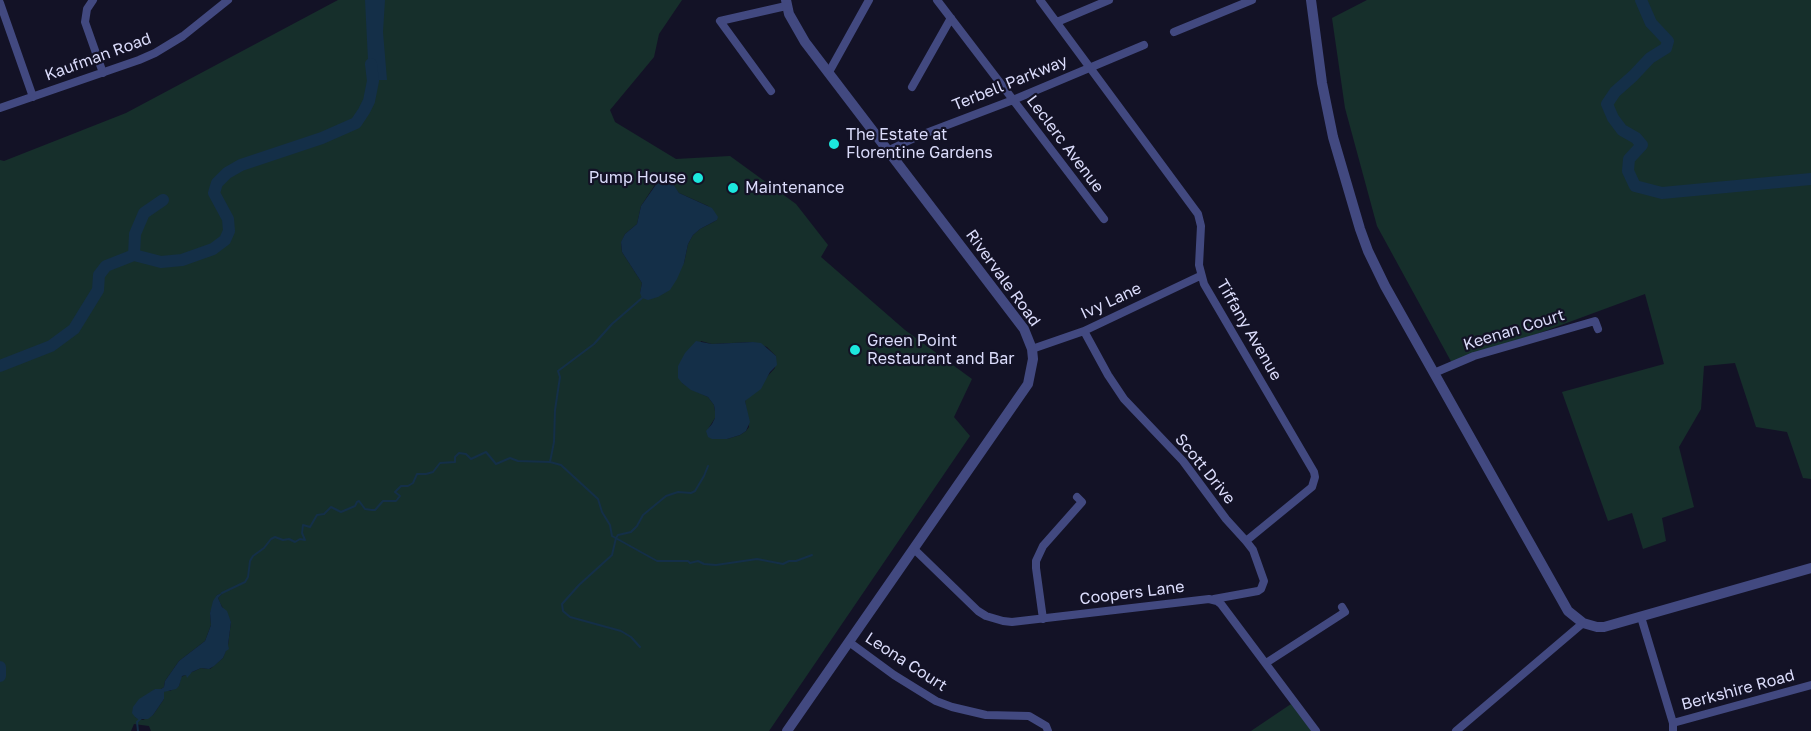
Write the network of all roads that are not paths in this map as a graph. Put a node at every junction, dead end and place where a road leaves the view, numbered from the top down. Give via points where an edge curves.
1 (93, 0) edge
2 (228, 0) edge
3 (869, 0) edge
4 (937, 0) edge
5 (1040, 0) edge
6 (1109, 0) edge
7 (1252, 0) edge
8 (1311, 0) edge
9 (0, 3) edge
10 (786, 3) edge
11 (951, 18) junction
12 (1058, 22) junction
13 (1174, 32) dead end
14 (1144, 45) dead end
15 (1090, 67) junction
16 (829, 72) junction
17 (103, 73) junction
18 (912, 87) dead end
19 (771, 91) dead end
20 (33, 97) junction
21 (1013, 100) junction
22 (0, 108) edge
23 (889, 150) junction
24 (1104, 219) dead end
25 (1200, 276) junction
26 (1598, 329) dead end
27 (1084, 331) junction
28 (1032, 349) junction
29 (1434, 373) junction
30 (1077, 497) dead end
31 (1246, 541) junction
32 (914, 549) junction
33 (1811, 568) edge
34 (1213, 599) junction
35 (1342, 607) dead end
36 (1641, 617) junction
37 (1043, 619) junction
38 (1582, 623) junction
39 (849, 642) junction
40 (1266, 663) junction
41 (1811, 685) edge
42 (1673, 727) edge
43 (1461, 730) edge
44 (787, 731) edge
45 (1048, 731) edge
46 (1316, 731) edge

1 - 17 street via 85,22
2 - 17 street, Kaufman Road via 169,45
3 - 16 street
4 - 11 street, Leclerc Avenue
5 - 12 street, Tiffany Avenue
6 - 12 street
7 - 13 street
8 - 29 street via 1328,115 1360,229 1378,273
9 - 20 street
10 - 16 street, Rivervale Road via 798,32
10 - 19 street via 720,21
11 - 18 street
11 - 21 street, Leclerc Avenue
12 - 15 street, Tiffany Avenue
14 - 15 street, Terbell Parkway
15 - 21 street, Terbell Parkway
15 - 25 street, Tiffany Avenue via 1198,214
16 - 23 street, Rivervale Road
17 - 20 street, Kaufman Road
20 - 22 street, Kaufman Road
21 - 23 street, Terbell Parkway
21 - 24 street, Leclerc Avenue
23 - 28 street, Rivervale Road via 1019,322
25 - 27 street, Ivy Lane
25 - 31 street, Tiffany Avenue via 1315,477 1312,487
26 - 29 street, Keenan Court via 1595,321 1474,356
27 - 28 street, Ivy Lane
27 - 31 street, Scott Drive via 1124,399 1184,461
28 - 32 street, Rivervale Road via 1028,384
29 - 38 street via 1568,611
30 - 37 street via 1082,502 1043,546 1036,561
31 - 34 street, Scott Drive via 1264,585 1258,591
32 - 37 street, Coopers Lane via 986,616 1012,622
32 - 39 street, Rivervale Road
33 - 36 street
34 - 37 street, Coopers Lane
34 - 40 street
35 - 40 street via 1345,612
36 - 38 street via 1604,627
36 - 42 street
38 - 43 street
39 - 44 street, Rivervale Road
39 - 45 street, Leona Court via 936,701 986,715 1029,716
40 - 46 street
41 - 42 street, Berkshire Road

